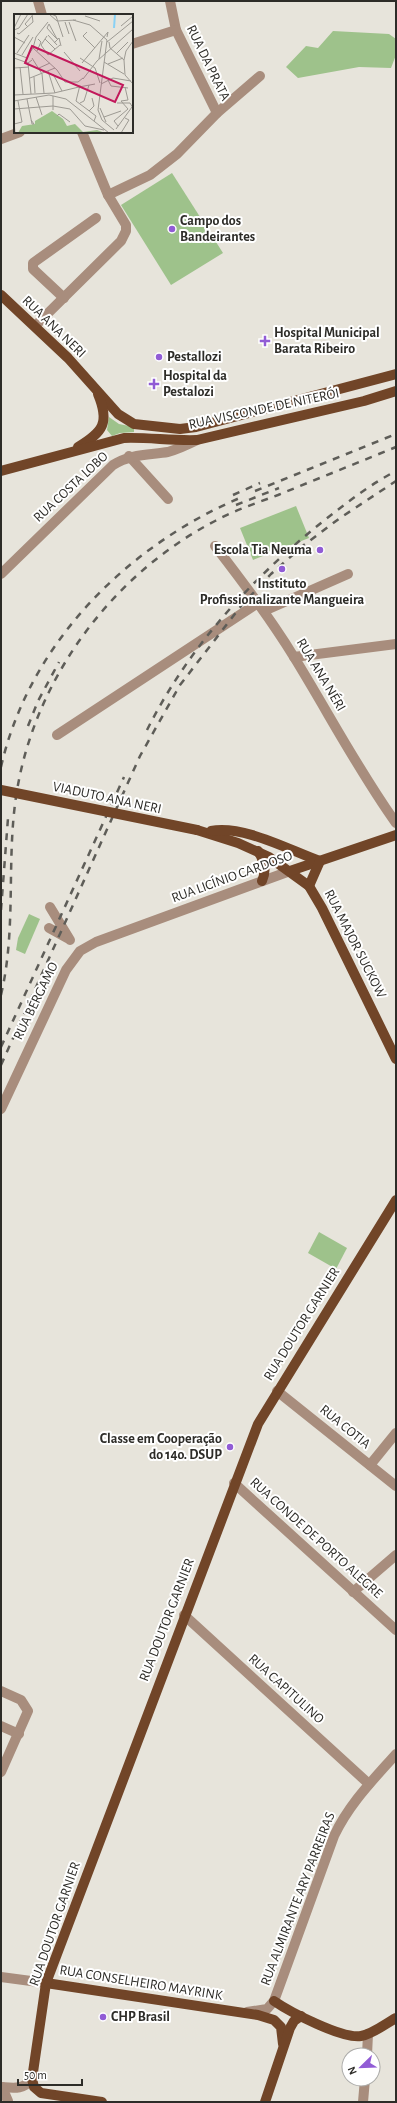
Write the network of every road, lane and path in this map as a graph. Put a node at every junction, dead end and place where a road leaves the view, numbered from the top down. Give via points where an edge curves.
1 (38, 1) edge
2 (170, 1) edge
3 (42, 14) edge
4 (176, 30) junction
5 (133, 44) edge
6 (260, 76) dead end
7 (217, 113) junction
8 (17, 133) edge
9 (82, 133) edge
10 (1, 139) edge
11 (108, 195) junction
12 (96, 218) dead end
13 (1, 296) edge
14 (64, 298) junction
15 (35, 326) junction
16 (396, 374) edge
17 (383, 378) junction
18 (88, 379) junction
19 (358, 384) junction
20 (396, 391) edge
21 (386, 394) junction
22 (364, 401) junction
23 (197, 440) junction
24 (66, 453) junction
25 (129, 456) junction
26 (1, 471) edge
27 (168, 499) dead end
28 (215, 546) dead end
29 (1, 574) edge
30 (348, 574) dead end
31 (261, 607) junction
32 (396, 644) edge
33 (294, 657) junction
34 (57, 735) dead end
35 (1, 790) edge
36 (396, 822) edge
37 (208, 832) junction
38 (396, 835) edge
39 (258, 851) junction
40 (320, 861) junction
41 (290, 871) junction
42 (262, 880) junction
43 (309, 886) junction
44 (50, 907) dead end
45 (49, 928) dead end
46 (70, 940) junction
47 (80, 951) junction
48 (396, 1059) edge
49 (1, 1109) edge
50 (396, 1202) edge
51 (277, 1390) junction
52 (396, 1434) edge
53 (370, 1465) junction
54 (234, 1483) junction
55 (396, 1486) edge
56 (396, 1555) edge
57 (353, 1592) junction
58 (184, 1615) junction
59 (396, 1630) edge
60 (1, 1691) edge
61 (1, 1726) edge
62 (19, 1734) junction
63 (396, 1754) edge
64 (1, 1772) edge
65 (369, 1784) junction
66 (1, 1977) edge
67 (46, 1983) junction
68 (274, 2001) junction
69 (236, 2012) junction
70 (301, 2016) junction
71 (396, 2018) edge
72 (368, 2034) junction
73 (283, 2044) junction
74 (367, 2047) edge
75 (32, 2079) junction
76 (2, 2087) edge
77 (364, 2087) edge
78 (14, 2089) junction
79 (54, 2098) edge
80 (8, 2102) edge
81 (102, 2102) edge
82 (265, 2102) edge
83 (363, 2102) edge

1 - 3 street
2 - 4 street, RUA DA PRATA
4 - 5 street
4 - 7 street, RUA DA PRATA
6 - 7 street
7 - 11 street via 177,154 150,175
8 - 10 street
9 - 11 street
11 - 14 street via 126,225 126,231 120,241
12 - 14 street via 33,263 33,269
13 - 15 main road, RUA ANA NERI
14 - 15 street
15 - 18 main road, RUA ANA NERI
16 - 17 main road, RUA VISCONDE DE NITERÓI
17 - 19 main road, RUA VISCONDE DE NITERÓI
17 - 21 main road
18 - 19 main road, RUA VISCONDE DE NITERÓI via 118,414 134,424 180,429
18 - 24 main road via 102,404 104,416 101,429 95,437
19 - 22 main road
20 - 21 main road, RUA VISCONDE DE NITERÓI
21 - 22 main road, RUA VISCONDE DE NITERÓI
22 - 23 main road, RUA VISCONDE DE NITERÓI
23 - 24 main road, RUA VISCONDE DE NITERÓI via 124,438
23 - 25 street, RUA COSTA LOBO via 182,448
24 - 26 main road
25 - 27 street
25 - 29 street, RUA COSTA LOBO via 113,465
28 - 31 street, RUA ANA NÉRI
30 - 31 street
31 - 33 street, RUA ANA NÉRI
31 - 34 street
32 - 33 street
33 - 36 street, RUA ANA NÉRI via 380,800
35 - 37 main road, VIADUTO ANA NERI, bridge
37 - 39 main road, VIADUTO ANA NERI
37 - 40 main road, VIADUTO ANA NERI via 224,831 264,839
38 - 40 main road, RUA LICÍNIO CARDOSO
39 - 41 main road, VIADUTO ANA NERI
39 - 42 main road via 265,870
40 - 41 main road, RUA LICÍNIO CARDOSO
40 - 43 main road
41 - 42 street, RUA LICÍNIO CARDOSO
41 - 43 main road, RUA MAJOR SUCKOW
42 - 47 street, RUA LICÍNIO CARDOSO via 96,942
43 - 48 main road, RUA MAJOR SUCKOW
44 - 46 street
45 - 46 street
46 - 47 street
47 - 49 street, RUA BÉRGAMO via 64,974
50 - 51 main road, RUA DOUTOR GARNIER
51 - 53 street, RUA COTIA
51 - 54 main road, RUA DOUTOR GARNIER via 258,1424
52 - 53 street
53 - 55 street, RUA COTIA
54 - 57 street, RUA CONDE DE PORTO ALEGRE
54 - 58 main road, RUA DOUTOR GARNIER
56 - 57 street
57 - 59 street, RUA CONDE DE PORTO ALEGRE
58 - 65 street, RUA CAPITULINO
58 - 67 main road, RUA DOUTOR GARNIER
60 - 62 street via 21,1700 27,1707 27,1715
61 - 62 street
62 - 64 street
63 - 65 street, RUA ALMIRANTE ARY PARREIRAS
65 - 68 street, RUA ALMIRANTE ARY PARREIRAS via 343,1817 334,1836
66 - 67 street, RUA CONSELHEIRO MAYRINK
67 - 69 main road, RUA CONSELHEIRO MAYRINK
67 - 75 main road, RUA DOUTOR GARNIER
68 - 69 street, RUA CONSELHEIRO MAYRINK via 267,2008 256,2012
68 - 70 main road
69 - 73 main road via 274,2020 283,2030
70 - 72 main road via 343,2035
70 - 73 main road via 291,2025
71 - 72 main road
72 - 74 street
73 - 82 main road
75 - 78 street via 23,2087
75 - 79 main road via 34,2087
76 - 78 street
76 - 80 street
77 - 83 street
78 - 80 street
79 - 81 main road

